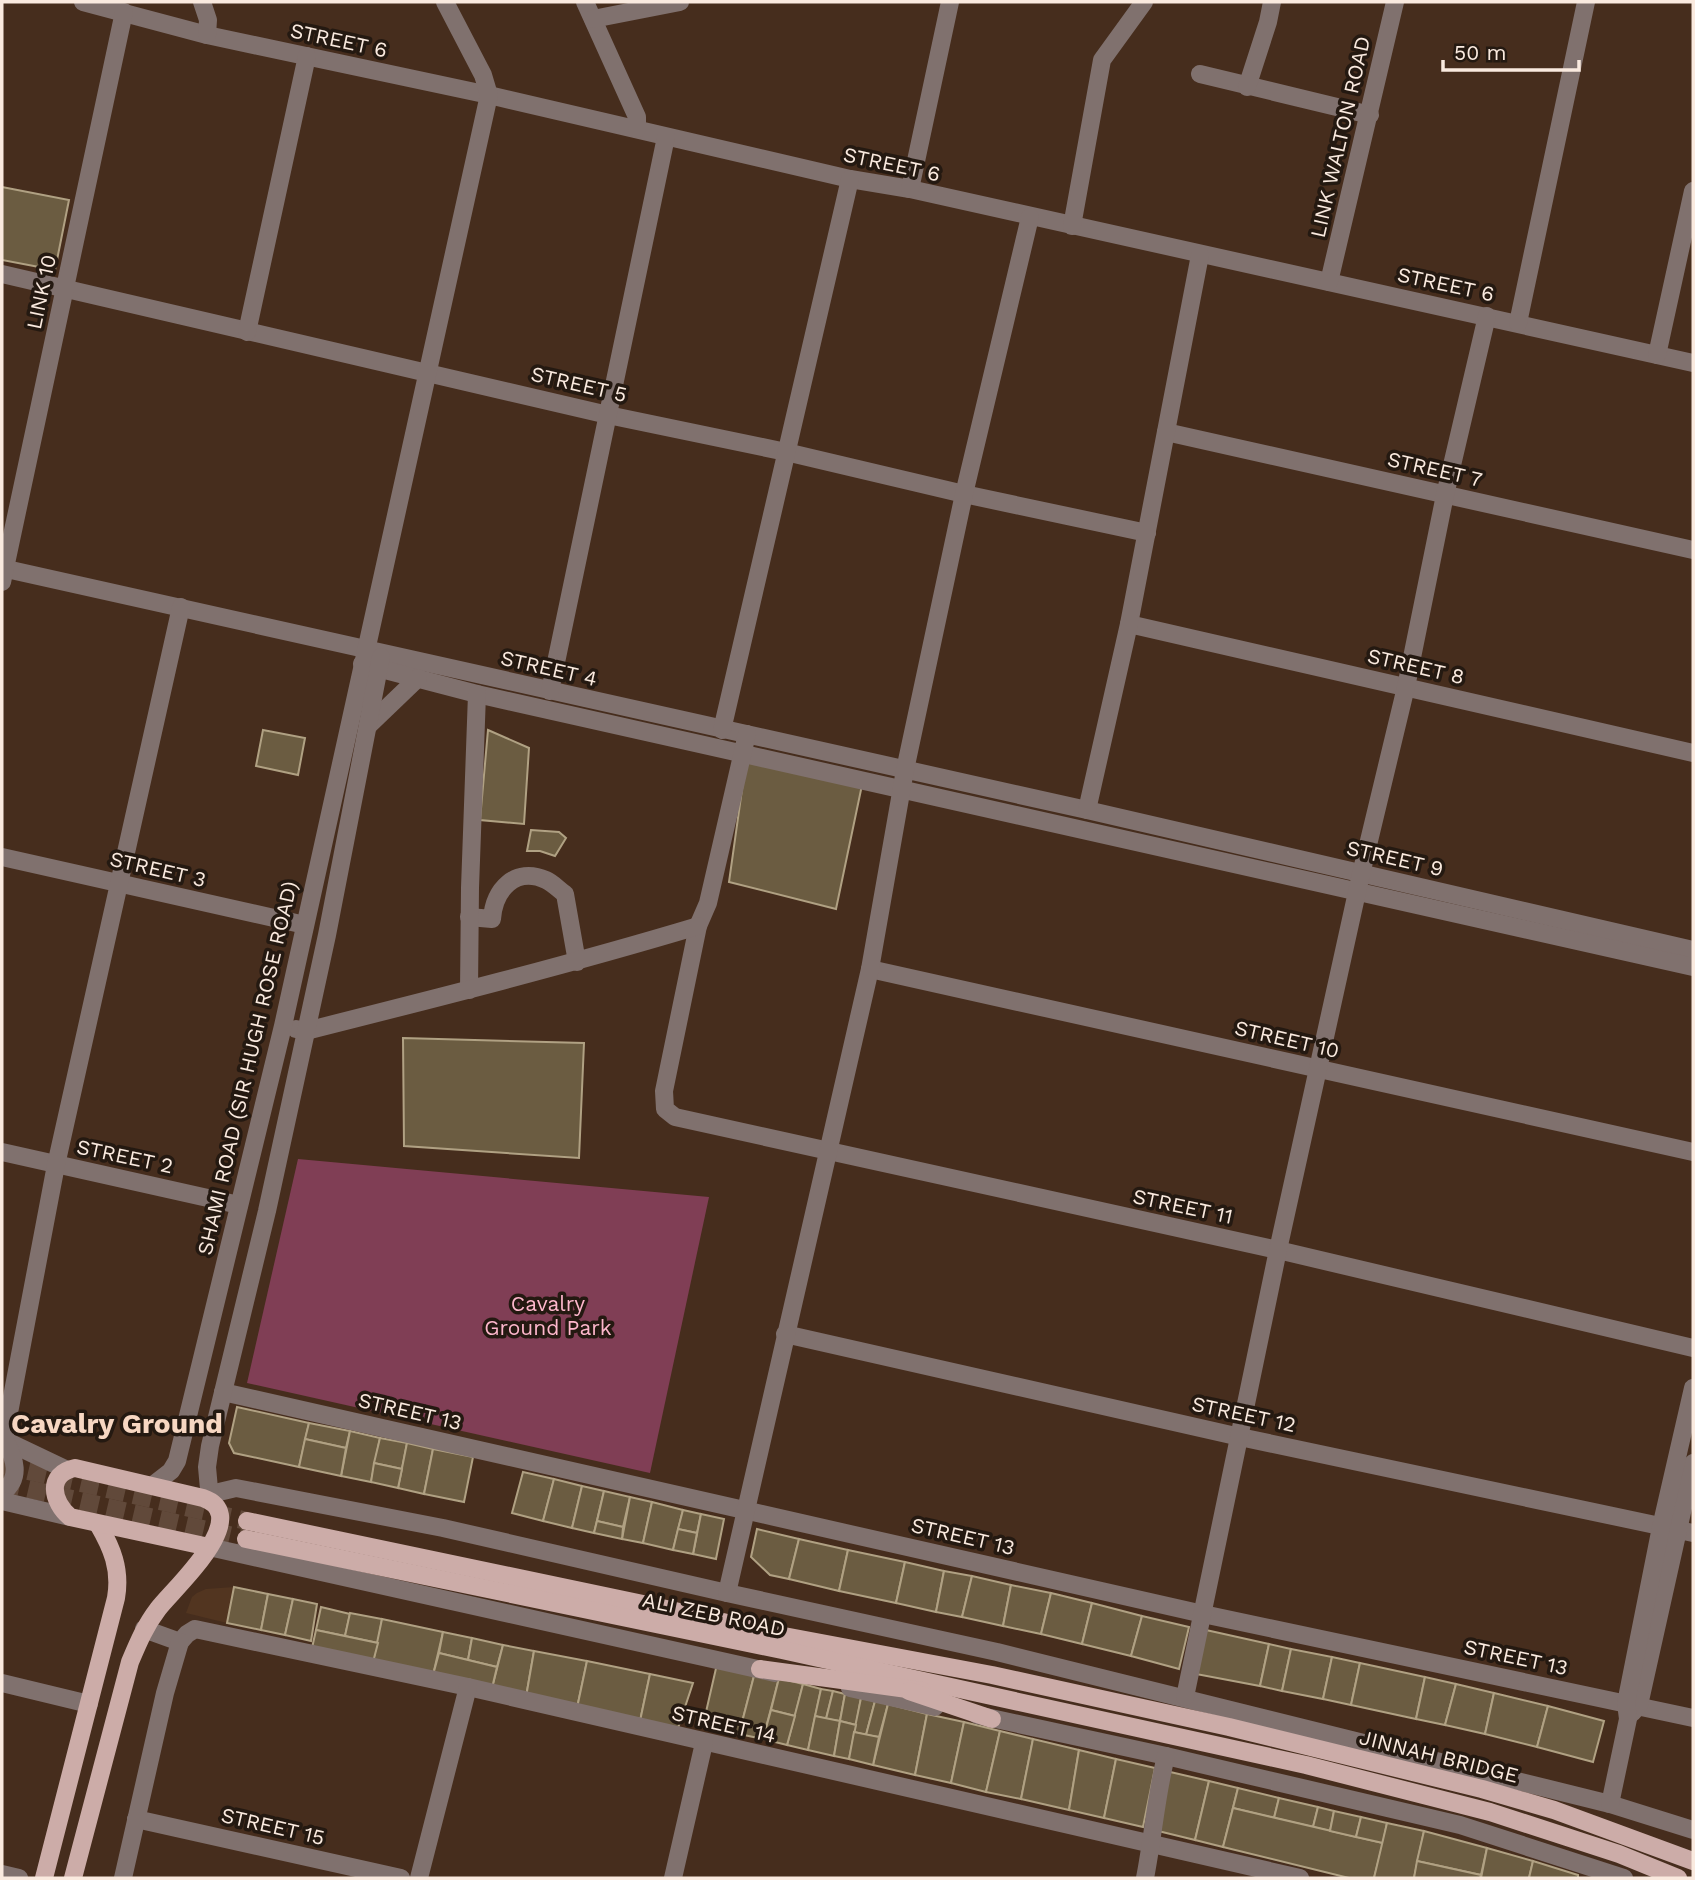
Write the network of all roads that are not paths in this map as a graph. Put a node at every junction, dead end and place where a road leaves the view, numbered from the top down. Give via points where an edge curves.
1 (83, 2) edge
2 (202, 2) edge
3 (445, 2) edge
4 (585, 2) edge
5 (680, 2) edge
6 (950, 2) edge
7 (1143, 2) edge
8 (1272, 2) edge
9 (1395, 2) edge
10 (1586, 2) edge
11 (124, 12) junction
12 (593, 19) junction
13 (207, 34) junction
14 (307, 56) junction
15 (1200, 74) dead end
16 (1247, 87) junction
17 (489, 94) junction
18 (1370, 115) junction
19 (637, 129) junction
20 (666, 137) junction
21 (850, 179) junction
22 (910, 189) junction
23 (1693, 191) edge
24 (1030, 218) junction
25 (1072, 226) junction
26 (1200, 255) junction
27 (2, 274) edge
28 (1329, 282) junction
29 (65, 289) junction
30 (1487, 317) junction
31 (1518, 323) junction
32 (247, 331) junction
33 (1657, 355) junction
34 (1693, 363) edge
35 (427, 372) junction
36 (608, 415) junction
37 (1166, 432) junction
38 (786, 452) junction
39 (964, 494) junction
40 (1445, 495) junction
41 (1147, 533) junction
42 (1693, 550) edge
43 (3, 573) edge
44 (181, 607) junction
45 (1129, 624) junction
46 (372, 659) junction
47 (418, 678) junction
48 (1406, 687) junction
49 (550, 691) junction
50 (477, 694) junction
51 (369, 724) junction
52 (722, 730) junction
53 (747, 734) junction
54 (743, 752) junction
55 (1693, 753) edge
56 (904, 779) junction
57 (1087, 810) junction
58 (2, 858) edge
59 (1359, 882) junction
60 (119, 883) junction
61 (469, 917) junction
62 (305, 925) junction
63 (698, 926) junction
64 (1693, 950) edge
65 (577, 962) junction
66 (1693, 967) edge
67 (870, 969) junction
68 (469, 990) junction
69 (283, 1026) junction
70 (306, 1031) junction
71 (1318, 1069) junction
72 (828, 1151) junction
73 (2, 1152) edge
74 (1693, 1152) edge
75 (57, 1165) junction
76 (239, 1205) junction
77 (1278, 1250) junction
78 (785, 1334) junction
79 (1693, 1348) edge
80 (1693, 1388) edge
81 (223, 1392) junction
82 (1240, 1437) junction
83 (3, 1439) edge
84 (1693, 1462) edge
85 (68, 1470) junction
86 (153, 1485) junction
87 (2, 1493) edge
88 (210, 1500) junction
89 (2, 1501) edge
90 (747, 1511) junction
91 (70, 1517) junction
92 (98, 1524) junction
93 (1678, 1530) edge
94 (208, 1547) junction
95 (727, 1593) junction
96 (1203, 1614) junction
97 (144, 1629) junction
98 (180, 1642) junction
99 (782, 1650) junction
100 (998, 1652) junction
101 (760, 1670) junction
102 (992, 1675) junction
103 (2, 1683) edge
104 (468, 1687) junction
105 (901, 1689) junction
106 (1185, 1697) junction
107 (89, 1704) junction
108 (1037, 1705) junction
109 (1631, 1709) junction
110 (1167, 1714) joint
111 (1693, 1718) edge
112 (992, 1719) junction
113 (1173, 1736) joint
114 (704, 1743) junction
115 (1166, 1756) junction
116 (1611, 1804) junction
117 (136, 1819) junction
118 (1693, 1830) edge
119 (1152, 1845) junction
120 (1693, 1861) edge
121 (2, 1874) edge
122 (19, 1878) edge
123 (44, 1878) edge
124 (73, 1878) edge
125 (123, 1878) edge
126 (401, 1878) edge
127 (419, 1878) edge
128 (673, 1878) edge
129 (1144, 1878) edge
130 (1300, 1878) edge
131 (1624, 1878) edge
132 (1678, 1878) edge

1 - 11 street, STREET 6
2 - 13 street
3 - 17 street
4 - 12 street
5 - 12 street
6 - 22 street
7 - 25 street via 1102,60
8 - 16 street
9 - 18 street, LINK WALTON ROAD
10 - 31 street
11 - 13 street, STREET 6
11 - 29 street, LINK 10
12 - 19 street via 638,117
13 - 14 street, STREET 6
14 - 17 street, STREET 6
14 - 32 street
15 - 16 street
16 - 18 street
17 - 19 street, STREET 6
17 - 35 street
18 - 28 street, LINK WALTON ROAD
19 - 20 street, STREET 6
20 - 21 street, STREET 6
20 - 36 street
21 - 22 street, STREET 6
21 - 38 street
22 - 24 street, STREET 6
23 - 33 street
24 - 25 street, STREET 6
24 - 39 street
25 - 26 street, STREET 6
26 - 28 street, STREET 6
26 - 37 street
27 - 29 street, STREET 5
28 - 30 street, STREET 6
29 - 32 street, STREET 5
29 - 43 street, LINK 10
30 - 31 street, STREET 6
30 - 40 street
31 - 33 street, STREET 6
32 - 35 street, STREET 5
33 - 34 street, STREET 6
35 - 36 street, STREET 5
35 - 46 street
36 - 38 street, STREET 5
36 - 49 street
37 - 40 street, STREET 7
37 - 41 street
38 - 39 street, STREET 5
38 - 52 street
39 - 41 street, STREET 5
39 - 56 street
40 - 42 street, STREET 7
40 - 48 street
41 - 45 street
43 - 44 street, STREET 4
44 - 46 street, STREET 4
44 - 60 street
45 - 48 street, STREET 8
45 - 57 street
46 - 47 street
46 - 49 street, STREET 4
46 - 51 street
46 - 62 street, SHAMI ROAD (SIR HUGH ROSE ROAD)
47 - 50 street
47 - 51 street
48 - 55 street, STREET 8
48 - 59 street
49 - 52 street, STREET 4
50 - 54 street
50 - 61 street
51 - 70 street
52 - 53 street, STREET 4
53 - 54 street
53 - 56 street, STREET 4
54 - 56 street
54 - 63 street via 708,903
56 - 57 street, STREET 4
56 - 59 street
56 - 67 street
57 - 59 street, STREET 9
58 - 60 street, STREET 3
59 - 64 street, STREET 9
59 - 66 street
59 - 71 street
60 - 62 street, STREET 3
60 - 75 street
61 - 65 street via 492,919 493,904 503,886 514,878 547,880 565,894
61 - 68 street
62 - 69 street, SHAMI ROAD (SIR HUGH ROSE ROAD)
63 - 65 street
63 - 72 street, STREET 11 via 664,1091 665,1109 675,1117
65 - 68 street
67 - 71 street, STREET 10
67 - 72 street
68 - 70 street
69 - 70 street
69 - 76 street, SHAMI ROAD (SIR HUGH ROSE ROAD)
70 - 81 street
71 - 74 street, STREET 10
71 - 77 street
72 - 77 street, STREET 11
72 - 78 street
73 - 75 street, STREET 2
75 - 76 street, STREET 2
75 - 83 street
76 - 86 street, SHAMI ROAD (SIR HUGH ROSE ROAD) via 177,1461
77 - 79 street, STREET 11
77 - 82 street
78 - 82 street, STREET 12
78 - 90 street
80 - 93 street
81 - 88 street via 208,1458
81 - 90 street, STREET 13
82 - 93 street, STREET 12
82 - 96 street
83 - 85 street
83 - 87 street via 15,1463 13,1479
84 - 93 street
85 - 86 main road
85 - 91 main road via 59,1478 55,1495
86 - 88 main road
88 - 94 main road via 221,1518
88 - 95 street via 236,1488 443,1528
89 - 91 street
90 - 95 street
90 - 96 street, STREET 13
91 - 92 main road
92 - 94 main road
92 - 107 main road via 115,1557 119,1582
93 - 109 street
94 - 97 main road
94 - 101 street
95 - 100 street
96 - 106 street
96 - 109 street, STREET 13
97 - 98 street
97 - 124 main road via 130,1662
98 - 104 street, STREET 14 via 195,1629
98 - 117 street
99 - 102 main road, ALI ZEB ROAD via 247,1530
99 - 105 main road
99 - 108 main road, ALI ZEB ROAD
100 - 102 street
100 - 106 street
101 - 105 main road
101 - 112 street
102 - 110 main road, ALI ZEB ROAD
103 - 107 street
104 - 114 street, STREET 14
104 - 127 street
105 - 108 main road
105 - 112 main road
106 - 116 street
107 - 123 main road
108 - 113 main road, ALI ZEB ROAD
109 - 111 street, STREET 13
109 - 116 street
110 - 120 main road, JINNAH BRIDGE via 1482,1789
112 - 115 street
113 - 132 main road, JINNAH BRIDGE via 1478,1808
114 - 119 street, STREET 14
114 - 128 street
115 - 119 street
115 - 131 street via 1460,1825
116 - 118 street
117 - 125 street
117 - 126 street, STREET 15
119 - 129 street
119 - 130 street, STREET 14
121 - 122 street

